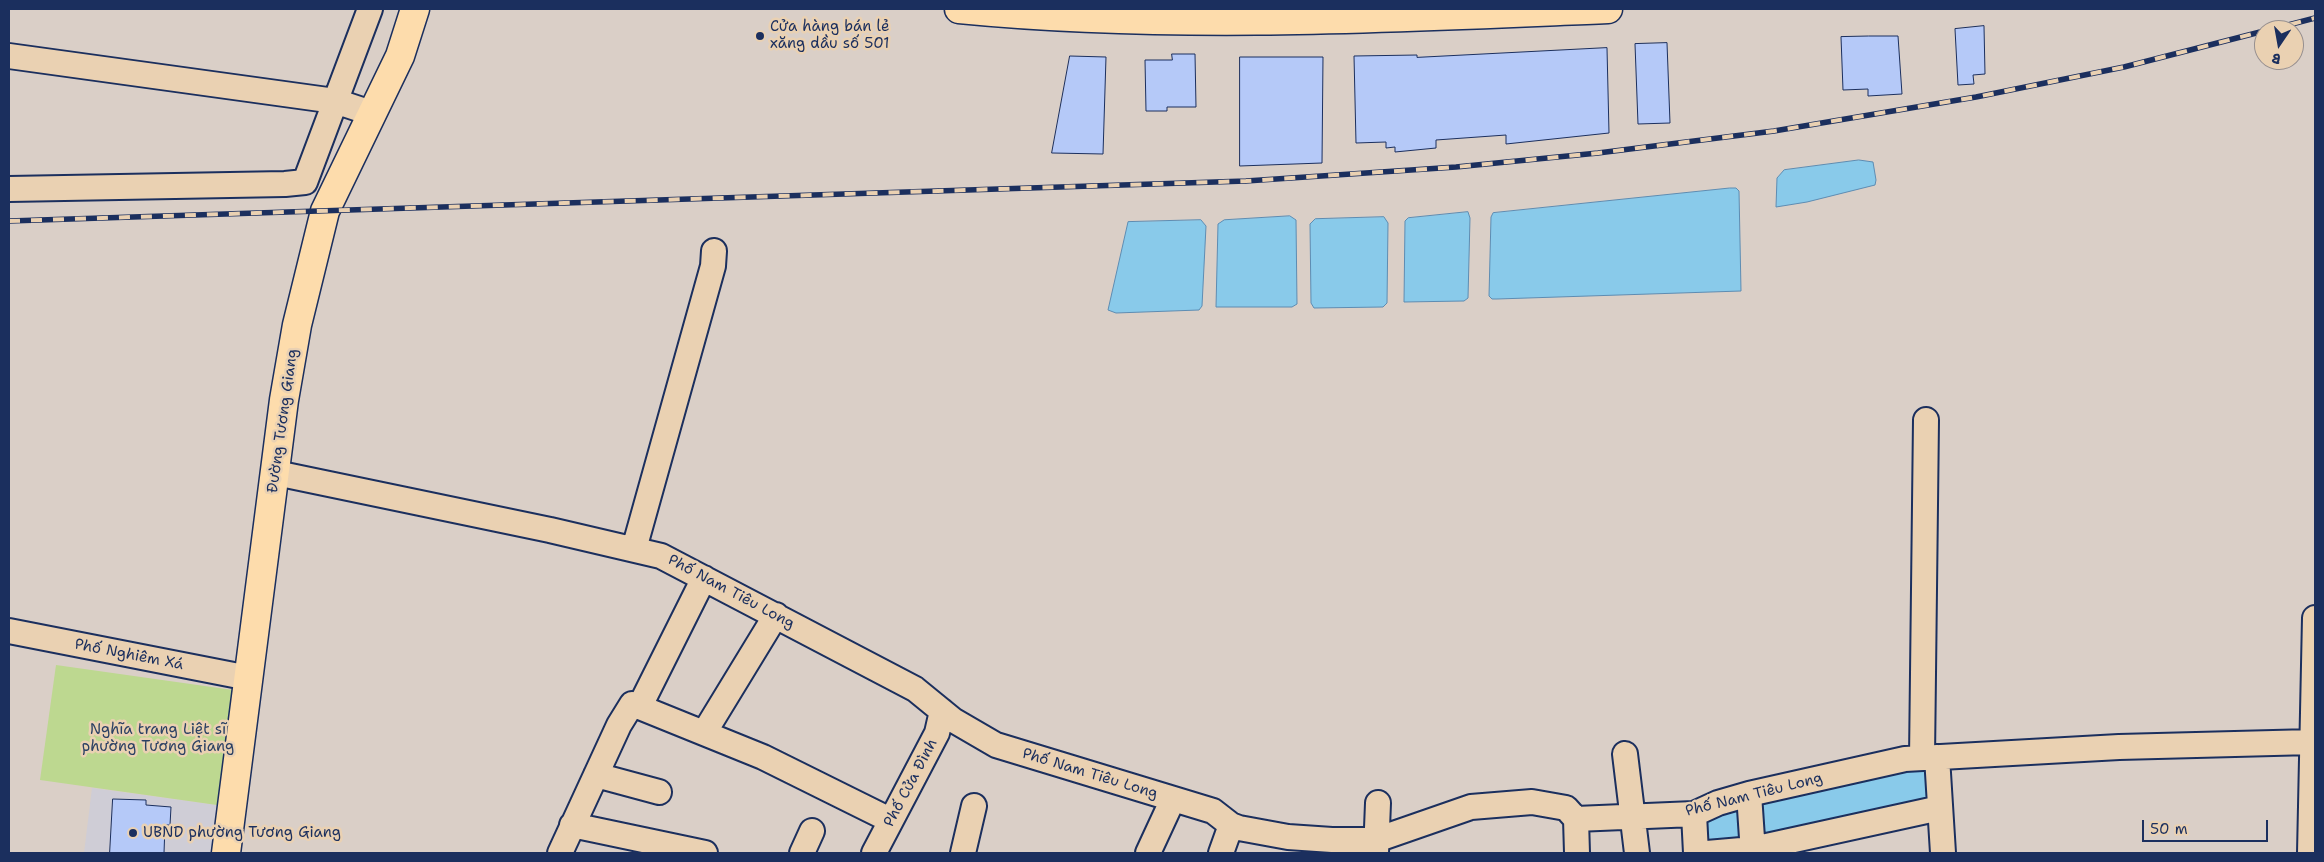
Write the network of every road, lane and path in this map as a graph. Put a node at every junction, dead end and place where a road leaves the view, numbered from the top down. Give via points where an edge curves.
1 (370, 9) edge
2 (415, 9) edge
3 (959, 9) edge
4 (1608, 9) edge
5 (1410, 12) edge
6 (9, 56) edge
7 (336, 102) junction
8 (370, 114) junction
9 (9, 189) edge
10 (714, 251) dead end
11 (1926, 420) dead end
12 (276, 472) junction
13 (634, 549) junction
14 (704, 578) junction
15 (776, 615) junction
16 (2315, 618) edge
17 (2315, 622) edge
18 (9, 631) edge
19 (249, 678) junction
20 (640, 706) junction
21 (942, 711) junction
22 (704, 733) junction
23 (2312, 742) junction
24 (1626, 754) dead end
25 (1929, 757) junction
26 (596, 775) junction
27 (658, 792) dead end
28 (1749, 798) junction
29 (1172, 799) junction
30 (1378, 803) dead end
31 (974, 806) dead end
32 (1940, 808) junction
33 (1694, 814) junction
34 (1633, 817) junction
35 (1576, 819) junction
36 (890, 820) junction
37 (572, 825) junction
38 (1231, 826) junction
39 (812, 831) dead end
40 (1376, 846) edge
41 (1753, 851) edge
42 (226, 853) edge
43 (560, 853) edge
44 (706, 853) edge
45 (802, 853) edge
46 (874, 853) edge
47 (963, 853) edge
48 (1148, 853) edge
49 (1221, 853) edge
50 (1577, 853) edge
51 (1637, 853) edge
52 (1696, 853) edge
53 (1708, 853) edge
54 (1943, 853) edge
55 (2310, 853) edge

1 - 7 street
2 - 8 main road, Đường Tương Giang via 400,56
3 - 5 main road via 1182,20
4 - 5 main road
6 - 7 street
7 - 8 street
7 - 9 street via 305,182
8 - 12 main road, Đường Tương Giang via 325,211 314,250 295,334
10 - 13 street via 713,266
11 - 25 street
12 - 13 street, Phố Nam Tiêu Long
12 - 19 main road, Đường Tương Giang
13 - 14 street, Phố Nam Tiêu Long via 661,556
14 - 15 street, Phố Nam Tiêu Long
14 - 20 street
15 - 21 street, Phố Nam Tiêu Long via 914,689
15 - 22 street
16 - 17 street
17 - 23 street
18 - 19 street, Phố Nghiêm Xá
19 - 42 main road, Đường Tương Giang
20 - 22 street
20 - 26 street via 632,704 619,724
21 - 29 street, Phố Nam Tiêu Long via 996,745
21 - 36 street, Phố Cửa Đình via 938,733
22 - 36 street
23 - 25 street, Phố Nam Tiêu Long via 2119,747
23 - 55 street
24 - 34 street
25 - 28 street, Phố Nam Tiêu Long via 1905,759
25 - 32 street
26 - 27 street
26 - 37 street
28 - 33 street, Phố Nam Tiêu Long via 1718,803
28 - 41 street
29 - 38 street, Phố Nam Tiêu Long via 1213,811
29 - 48 street
30 - 40 street
31 - 47 street
32 - 41 street
32 - 54 street
33 - 34 street, Phố Nam Tiêu Long
33 - 52 street
34 - 35 street, Phố Nam Tiêu Long
34 - 51 street
35 - 40 street, Phố Nam Tiêu Long via 1566,808 1532,802 1471,807
35 - 50 street
36 - 46 street, Phố Cửa Đình
37 - 43 street
37 - 44 street
38 - 40 street, Phố Nam Tiêu Long
38 - 49 street
39 - 45 street
41 - 53 street

